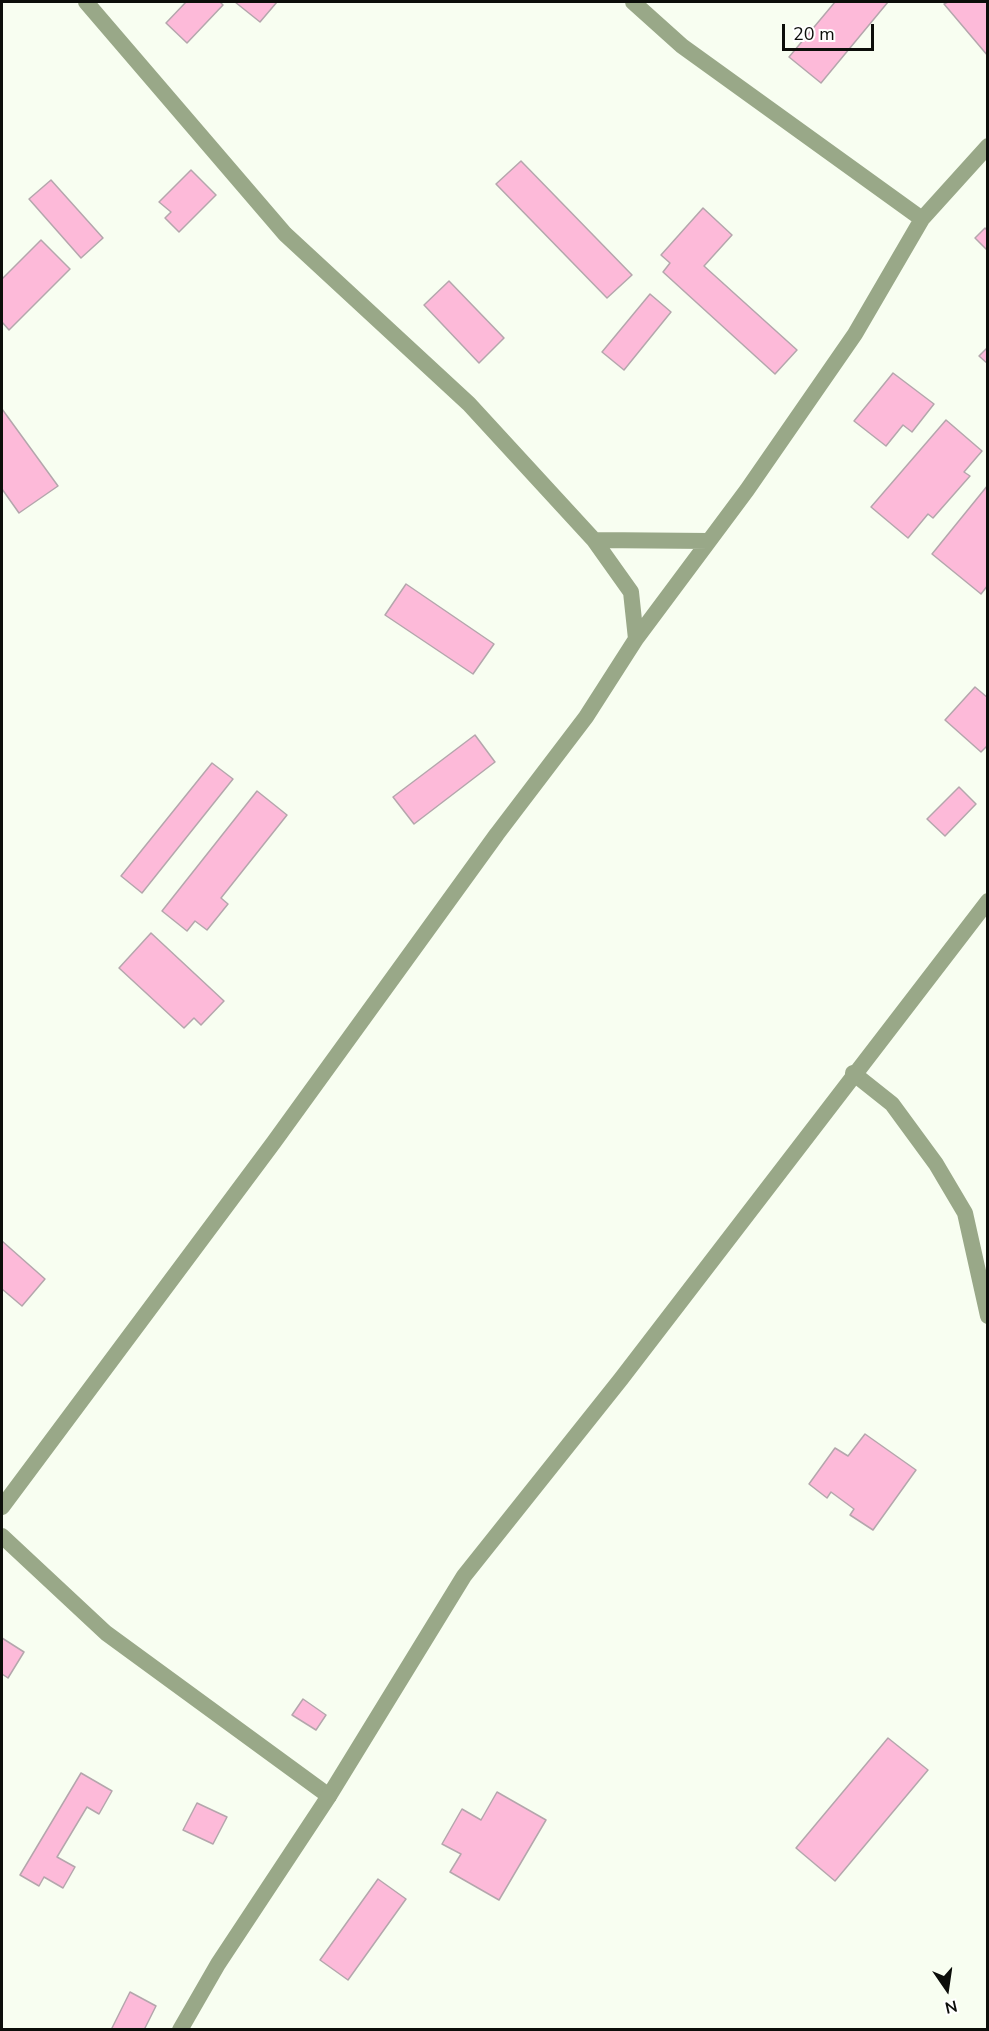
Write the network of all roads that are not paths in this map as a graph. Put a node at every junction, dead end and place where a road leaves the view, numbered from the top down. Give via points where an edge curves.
1 (86, 2) edge
2 (633, 2) edge
3 (987, 146) edge
4 (922, 219) junction
5 (594, 540) junction
6 (709, 541) junction
7 (636, 639) junction
8 (987, 901) edge
9 (853, 1073) junction
10 (987, 1316) edge
11 (2, 1507) edge
12 (2, 1536) edge
13 (329, 1796) junction
14 (180, 2030) edge

1 - 5 street via 285,234 469,404
2 - 4 street via 682,46
3 - 4 street
4 - 6 street via 855,334
5 - 6 street
5 - 7 street via 631,592
6 - 7 street
7 - 11 street via 586,717
8 - 9 street
9 - 10 street via 892,1104 936,1164 965,1213
9 - 13 street via 621,1379 464,1576
12 - 13 street via 106,1633
13 - 14 street via 248,1916

